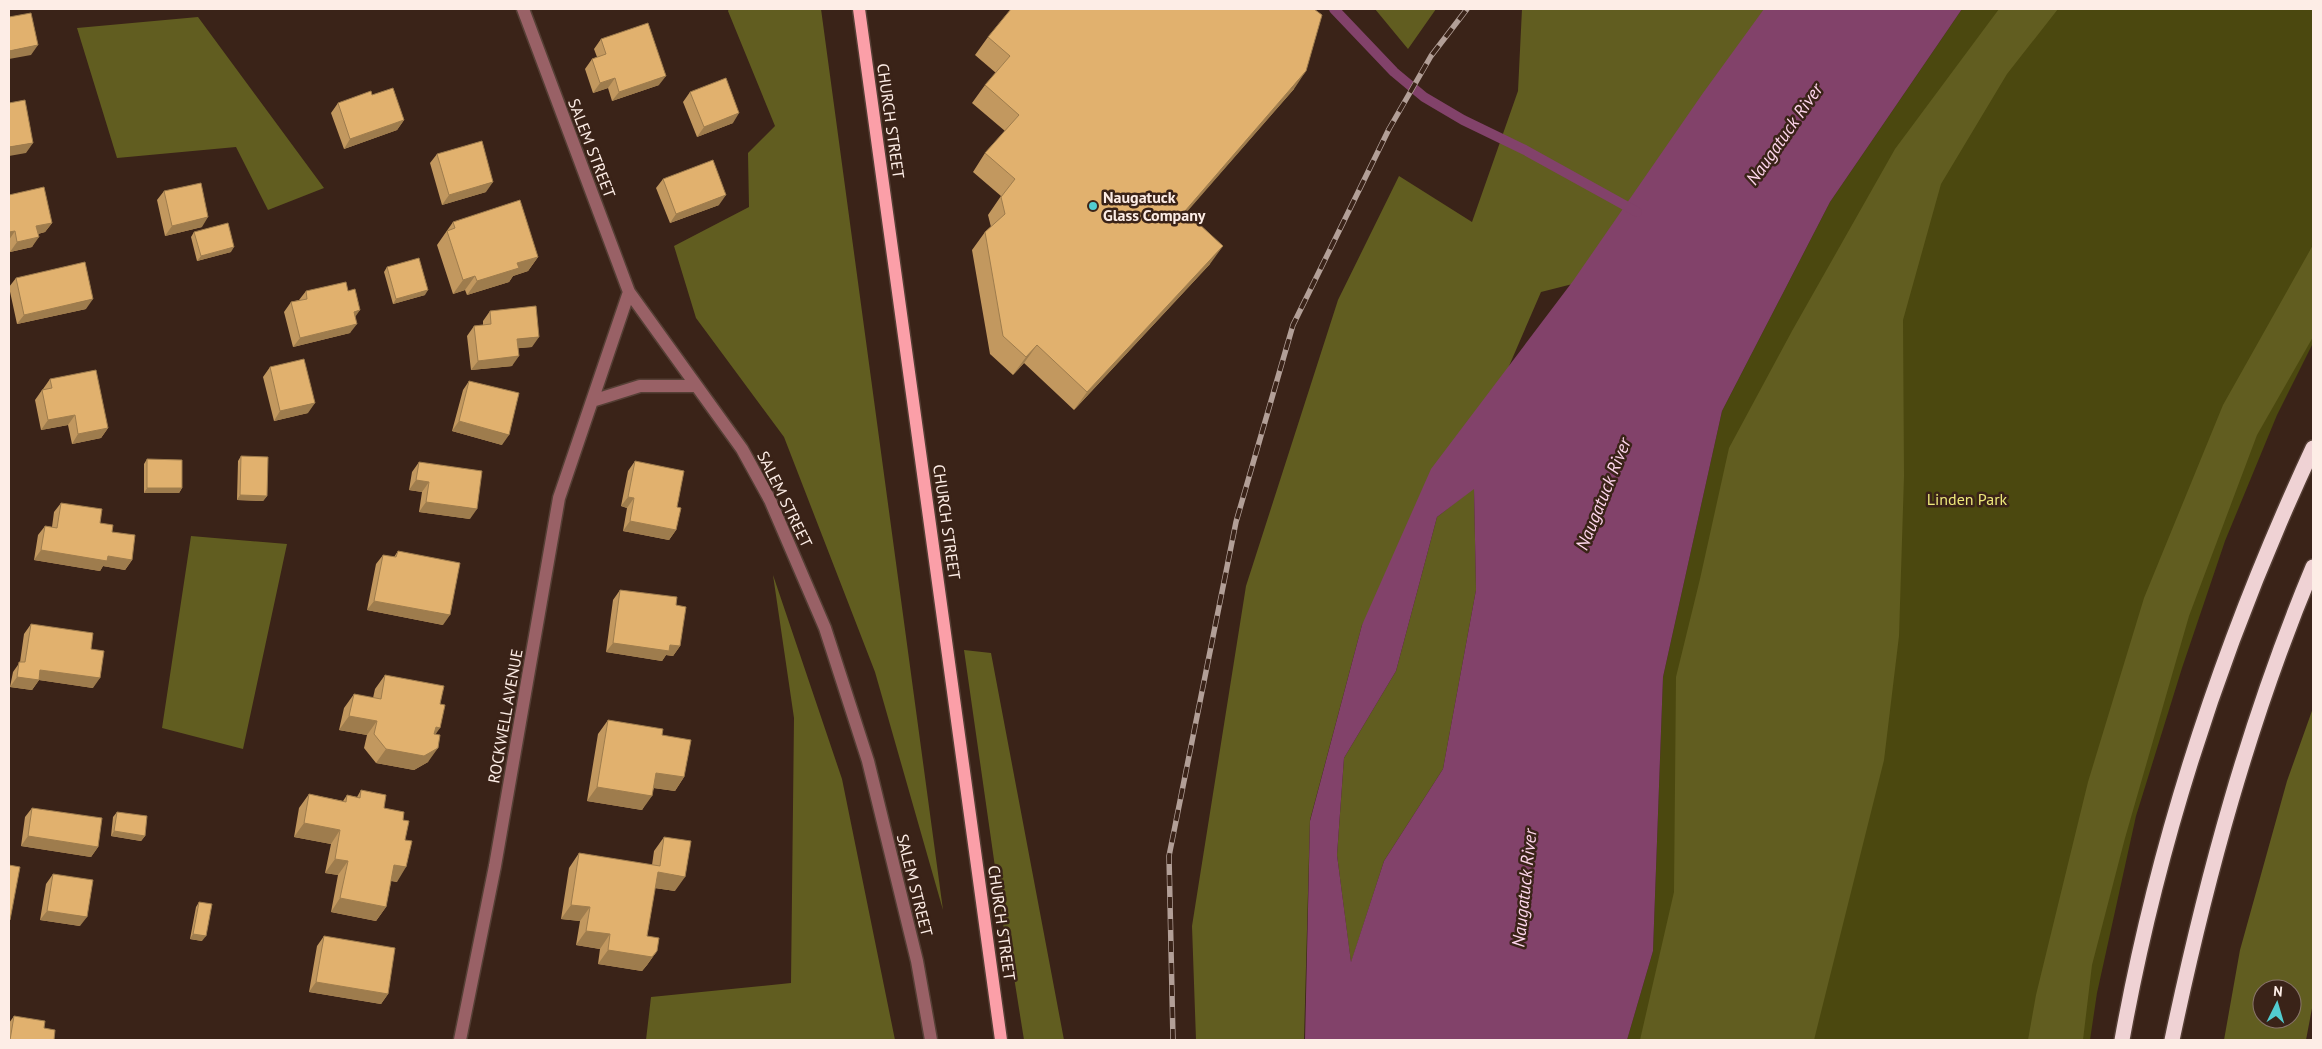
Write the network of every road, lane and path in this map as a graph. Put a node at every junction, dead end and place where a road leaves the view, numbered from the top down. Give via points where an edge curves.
1 (523, 9) edge
2 (859, 9) edge
3 (629, 292) junction
4 (696, 386) junction
5 (592, 401) junction
6 (2313, 448) edge
7 (2313, 567) edge
8 (460, 1040) edge
9 (931, 1040) edge
10 (1001, 1040) edge
11 (2122, 1040) edge
12 (2172, 1040) edge

1 - 3 street, SALEM STREET
2 - 10 main road, CHURCH STREET
3 - 4 street, SALEM STREET
3 - 5 street, ROCKWELL AVENUE
4 - 5 street via 640,386
4 - 9 street, SALEM STREET via 742,449 770,500 825,628 868,761 917,961
5 - 8 street, ROCKWELL AVENUE via 559,498 496,866
6 - 11 highway via 2236,628 2200,732 2140,947
7 - 12 highway via 2255,724 2220,835

